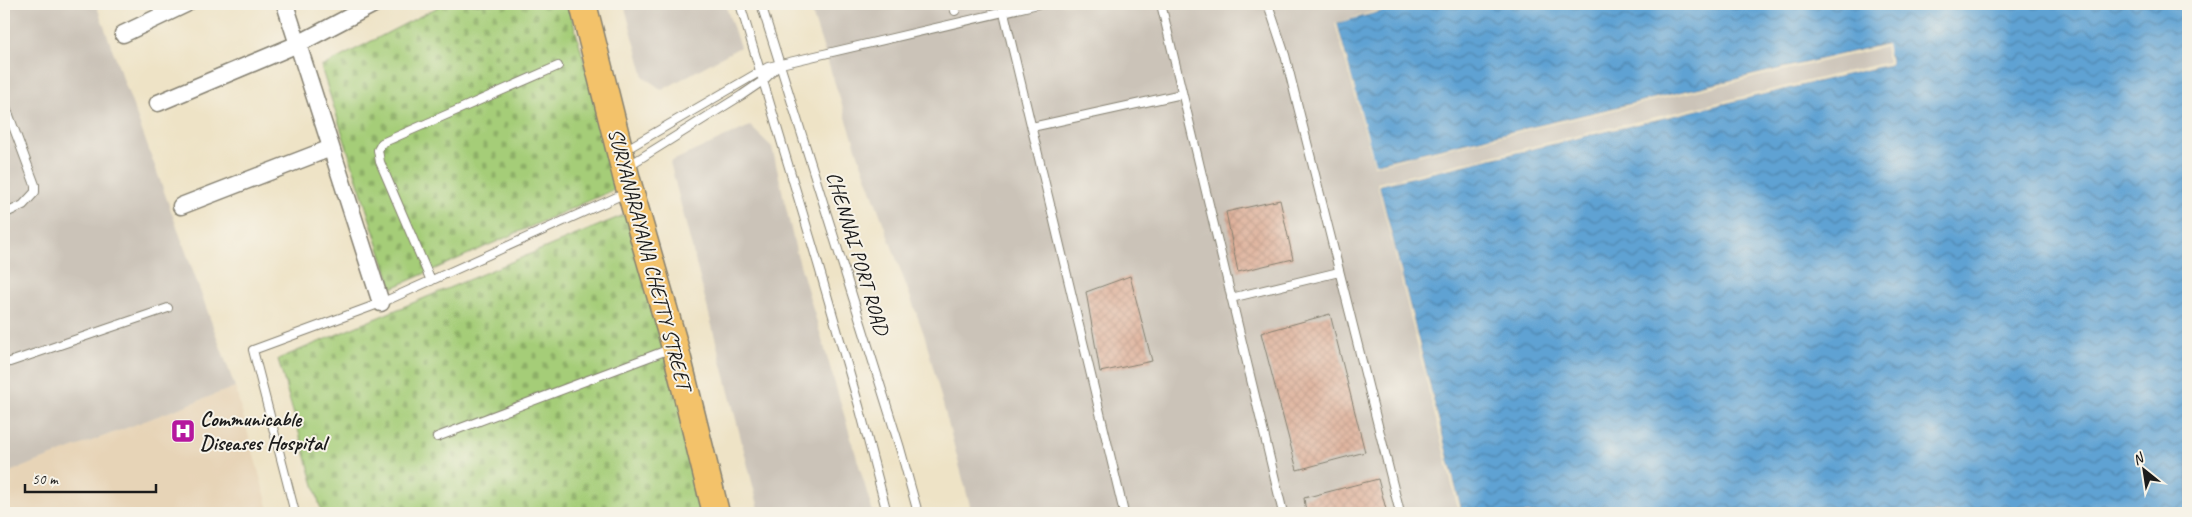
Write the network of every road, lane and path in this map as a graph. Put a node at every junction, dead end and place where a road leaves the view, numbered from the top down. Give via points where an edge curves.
1 (186, 4) edge
2 (285, 4) edge
3 (374, 4) edge
4 (583, 4) edge
5 (600, 4) edge
6 (740, 4) edge
7 (761, 4) edge
8 (1038, 4) edge
9 (1161, 4) edge
10 (1268, 4) edge
11 (1004, 8) edge
12 (123, 34) dead end
13 (298, 44) junction
14 (781, 62) junction
15 (558, 66) dead end
16 (761, 70) junction
17 (764, 80) junction
18 (1182, 94) junction
19 (4, 102) edge
20 (158, 104) dead end
21 (1032, 126) junction
22 (331, 148) junction
23 (630, 163) junction
24 (181, 206) dead end
25 (4, 214) edge
26 (1340, 272) junction
27 (431, 281) junction
28 (1231, 298) junction
29 (381, 303) junction
30 (168, 308) dead end
31 (675, 347) junction
32 (4, 364) edge
33 (437, 437) dead end
34 (295, 513) edge
35 (716, 513) edge
36 (733, 513) edge
37 (887, 513) edge
38 (918, 513) edge
39 (1124, 513) edge
40 (1283, 513) edge
41 (1400, 513) edge

1 - 12 street
2 - 13 street
3 - 13 street
4 - 23 main road, SURYANARAYANA CHETTY STREET
5 - 23 main road, SURYANARAYANA CHETTY STREET
6 - 16 lane, CHENNAI PORT ROAD
7 - 14 lane, CHENNAI PORT ROAD
8 - 11 lane
9 - 18 lane
10 - 26 lane via 1285,55
11 - 14 lane
11 - 21 lane
13 - 20 street
13 - 22 street
14 - 16 lane
14 - 17 lane
14 - 38 lane, CHENNAI PORT ROAD
15 - 27 lane via 382,143 378,150 380,162
16 - 17 lane, CHENNAI PORT ROAD
16 - 23 lane
17 - 23 lane
17 - 37 lane, CHENNAI PORT ROAD via 854,387
18 - 21 lane
18 - 28 lane
19 - 25 lane via 36,192 23,205
21 - 39 lane
22 - 24 street
22 - 29 street
23 - 27 lane
23 - 31 main road, SURYANARAYANA CHETTY STREET
23 - 36 main road, SURYANARAYANA CHETTY STREET
26 - 28 lane
26 - 41 lane
27 - 29 lane
28 - 40 lane
29 - 34 lane via 253,350
30 - 32 lane
31 - 33 lane
31 - 35 main road, SURYANARAYANA CHETTY STREET

